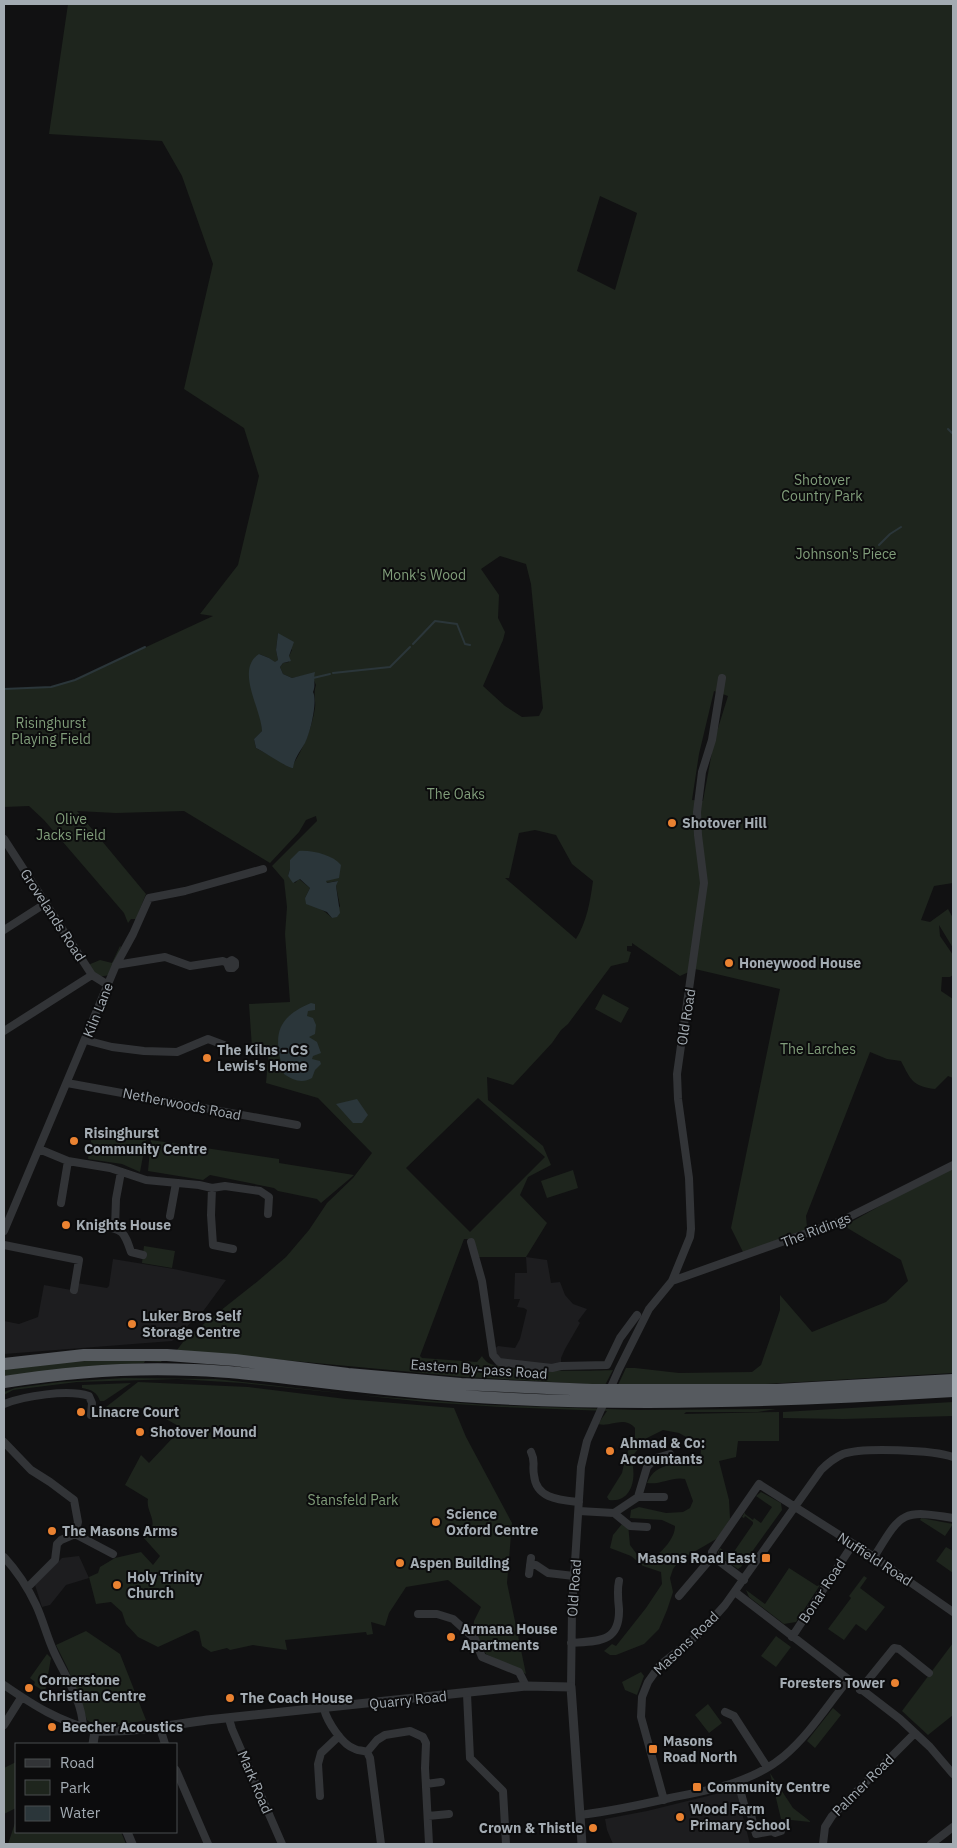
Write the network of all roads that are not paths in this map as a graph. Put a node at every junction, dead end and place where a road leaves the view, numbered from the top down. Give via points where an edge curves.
1 (722, 678) dead end
2 (4, 839) edge
3 (262, 869) dead end
4 (46, 903) junction
5 (4, 930) edge
6 (227, 963) dead end
7 (116, 965) junction
8 (92, 975) junction
9 (108, 985) junction
10 (4, 1031) edge
11 (85, 1040) junction
12 (224, 1045) dead end
13 (67, 1083) junction
14 (297, 1125) dead end
15 (39, 1149) junction
16 (68, 1161) junction
17 (953, 1164) edge
18 (122, 1172) junction
19 (176, 1183) junction
20 (212, 1188) junction
21 (61, 1202) dead end
22 (268, 1214) dead end
23 (170, 1216) dead end
24 (100, 1226) dead end
25 (115, 1228) junction
26 (4, 1231) edge
27 (471, 1242) dead end
28 (4, 1245) edge
29 (233, 1249) dead end
30 (143, 1255) dead end
31 (672, 1281) junction
32 (74, 1290) dead end
33 (637, 1315) dead end
34 (620, 1338) junction
35 (632, 1342) junction
36 (4, 1364) edge
37 (953, 1380) edge
38 (4, 1382) edge
39 (953, 1391) edge
40 (4, 1404) edge
41 (92, 1415) dead end
42 (4, 1442) edge
43 (531, 1452) dead end
44 (670, 1454) dead end
45 (953, 1457) edge
46 (638, 1497) junction
47 (664, 1497) dead end
48 (579, 1502) junction
49 (795, 1507) junction
50 (579, 1510) junction
51 (614, 1512) junction
52 (953, 1518) edge
53 (647, 1527) dead end
54 (75, 1534) junction
55 (853, 1544) junction
56 (113, 1554) dead end
57 (4, 1556) edge
58 (713, 1556) junction
59 (874, 1557) junction
60 (529, 1574) dead end
61 (574, 1576) junction
62 (744, 1580) junction
63 (619, 1581) dead end
64 (27, 1588) junction
65 (681, 1591) dead end
66 (735, 1592) junction
67 (953, 1612) edge
68 (418, 1614) dead end
69 (792, 1637) junction
70 (571, 1643) junction
71 (929, 1673) dead end
72 (848, 1680) junction
73 (4, 1685) edge
74 (526, 1686) junction
75 (571, 1687) junction
76 (860, 1690) junction
77 (467, 1694) junction
78 (21, 1698) junction
79 (324, 1708) junction
80 (725, 1712) dead end
81 (229, 1719) junction
82 (4, 1725) edge
83 (83, 1727) junction
84 (160, 1728) junction
85 (95, 1731) junction
86 (915, 1733) junction
87 (340, 1736) junction
88 (93, 1743) edge
89 (165, 1743) edge
90 (367, 1752) junction
91 (767, 1767) junction
92 (953, 1774) edge
93 (178, 1775) edge
94 (441, 1782) dead end
95 (738, 1782) junction
96 (426, 1784) junction
97 (320, 1796) dead end
98 (664, 1800) junction
99 (449, 1814) dead end
100 (580, 1815) junction
101 (428, 1816) junction
102 (953, 1827) edge
103 (782, 1831) dead end
104 (208, 1844) edge
105 (282, 1844) edge
106 (381, 1844) edge
107 (430, 1844) edge
108 (506, 1844) edge
109 (582, 1844) edge
110 (823, 1844) edge
111 (931, 1844) edge

1 - 31 street, Old Road via 697,812 704,883 677,1074 689,1178 691,1229 687,1248
2 - 4 street, Grovelands Road
3 - 7 street, Kiln Lane via 149,898
4 - 5 street
4 - 8 street, Grovelands Road
6 - 7 street via 190,966 165,957
7 - 9 street, Kiln Lane
8 - 9 street, Grovelands Road
8 - 10 street
9 - 11 street, Kiln Lane
11 - 12 street via 144,1051 178,1052 208,1039
11 - 13 street, Kiln Lane
13 - 14 street, Netherwoods Road
13 - 15 street, Kiln Lane
15 - 16 street
15 - 26 street, Kiln Lane
16 - 18 street
16 - 21 street
17 - 31 street, The Ridings via 841,1221
18 - 19 street via 146,1180
18 - 25 street via 116,1199
19 - 20 street
19 - 23 street
20 - 22 street via 225,1186 260,1191 269,1197
20 - 29 street via 213,1245
24 - 25 street
25 - 30 street via 125,1235 131,1252
27 - 34 street via 482,1281 493,1355 499,1362 552,1368 607,1366
28 - 32 street via 79,1260
31 - 35 street, Old Road via 653,1302
33 - 34 street
34 - 35 street
35 - 48 street, Old Road via 592,1427 583,1454
36 - 37 highway, Eastern By-pass Road via 84,1355 174,1355 385,1378 592,1390 777,1390
38 - 39 highway, Eastern By-pass Road via 86,1371 160,1369 234,1372 461,1396 591,1401 777,1400
40 - 41 street via 59,1394 85,1395 92,1403
42 - 54 street via 31,1470 74,1500 78,1522
43 - 48 street via 535,1459 534,1477 541,1492 550,1498
44 - 46 street via 656,1458 647,1466
45 - 49 street, Masons Road via 929,1452 861,1451 843,1454 825,1466
46 - 47 street
46 - 51 street
48 - 50 street, Old Road
49 - 55 street, Nuffield Road
49 - 58 street via 759,1484 714,1547
49 - 62 street, Masons Road
50 - 51 street
50 - 61 street, Old Road
51 - 53 street via 630,1526
52 - 59 street via 919,1513 904,1518 893,1526
54 - 56 street
54 - 64 street via 57,1544 55,1560
55 - 59 street, Nuffield Road
55 - 69 street, Bonar Road
57 - 64 street
58 - 62 street
58 - 65 street
59 - 67 street, Nuffield Road
60 - 61 street via 530,1561 548,1573
61 - 70 street, Old Road
62 - 66 street, Masons Road
63 - 70 street via 619,1618 613,1633 598,1641
64 - 83 street via 73,1690
66 - 69 street
66 - 98 street, Masons Road via 700,1633 656,1669 644,1692 641,1717
68 - 74 street via 437,1614 453,1619 475,1639 482,1657 519,1672
69 - 72 street
70 - 75 street, Old Road
71 - 76 street via 894,1648
72 - 76 street
72 - 91 street via 797,1743
73 - 78 street
74 - 75 street, Quarry Road
74 - 77 street, Quarry Road
75 - 100 street, Old Road
76 - 86 street
77 - 79 street, Quarry Road
77 - 108 street via 470,1758 503,1791
78 - 82 street
78 - 83 street via 44,1712
79 - 81 street, Quarry Road
79 - 87 street
80 - 91 street via 734,1716
81 - 84 street, Quarry Road
81 - 105 street, Mark Road
83 - 85 street
84 - 85 street, Quarry Road
84 - 89 street
85 - 88 street
86 - 92 street
86 - 110 street, Palmer Road via 829,1820 823,1833
87 - 90 street via 350,1747
87 - 97 street via 321,1753 318,1764
90 - 96 street via 385,1735 417,1733 426,1743
90 - 106 street
91 - 95 street
93 - 104 street
94 - 96 street
95 - 98 street
95 - 103 street via 745,1808 751,1816 753,1835
96 - 101 street
98 - 100 street
99 - 101 street
100 - 109 street, Old Road
101 - 107 street
102 - 111 street

